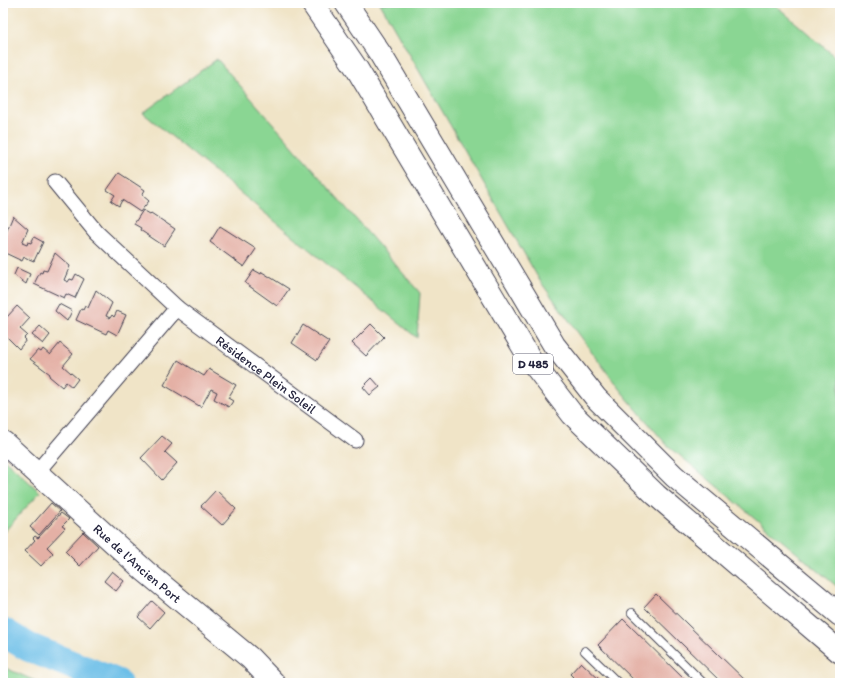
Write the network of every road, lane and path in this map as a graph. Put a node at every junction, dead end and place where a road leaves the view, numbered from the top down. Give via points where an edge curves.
1 (312, 3) edge
2 (346, 3) edge
3 (55, 182) dead end
4 (177, 308) junction
5 (355, 440) dead end
6 (3, 442) edge
7 (36, 473) junction
8 (632, 612) dead end
9 (840, 615) edge
10 (585, 651) dead end
11 (840, 652) edge
12 (274, 683) edge
13 (618, 683) edge
14 (703, 683) edge

1 - 11 main road, D 485 via 357,69 532,362 572,414 656,495
2 - 9 main road, D 485 via 381,55 554,345 587,386 674,476
3 - 4 street, Résidence Plein Soleil via 96,232
4 - 5 street, Résidence Plein Soleil
4 - 7 street
6 - 7 main road, Rue de l'Ancien Port
7 - 12 main road, Rue de l'Ancien Port via 145,571 250,658
8 - 14 lane
10 - 13 lane

